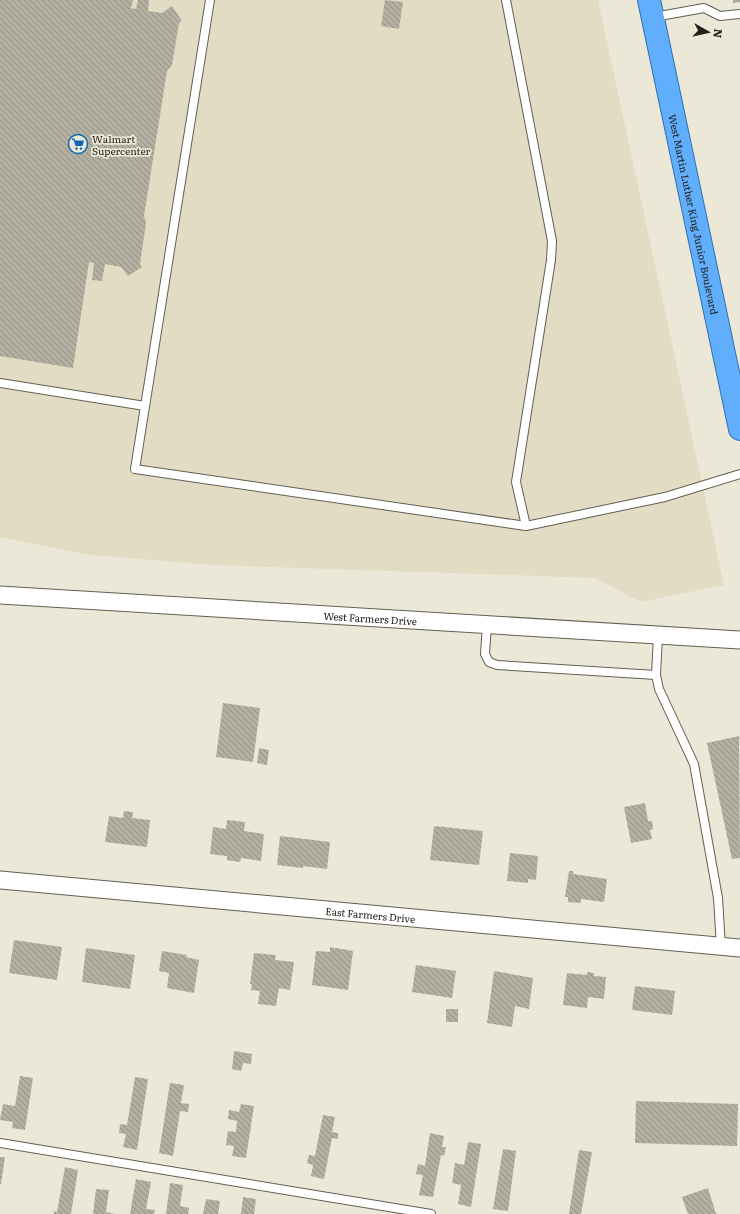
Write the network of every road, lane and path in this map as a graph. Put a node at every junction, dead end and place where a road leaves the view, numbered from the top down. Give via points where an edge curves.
1 (210, 0) edge
2 (506, 0) edge
3 (651, 9) edge
4 (740, 14) edge
5 (0, 383) edge
6 (145, 406) junction
7 (740, 429) edge
8 (740, 474) edge
9 (526, 526) junction
10 (0, 595) edge
11 (487, 625) junction
12 (658, 635) junction
13 (740, 640) edge
14 (656, 675) junction
15 (0, 880) edge
16 (721, 947) junction
17 (740, 948) edge
18 (0, 1143) edge
19 (431, 1214) edge

1 - 6 lane
2 - 9 lane via 552,241 516,482
3 - 4 lane via 704,8 720,16
3 - 7 highway, West Martin Luther King Junior Boulevard
5 - 6 lane
6 - 9 lane via 135,469
8 - 9 lane via 665,497
10 - 11 street, West Farmers Drive
11 - 12 street, West Farmers Drive
11 - 14 lane via 485,654 489,662 497,665
12 - 13 street, West Farmers Drive
12 - 14 lane
14 - 16 lane via 659,689 694,764 718,898
15 - 16 street, East Farmers Drive
16 - 17 street, East Farmers Drive
18 - 19 lane

